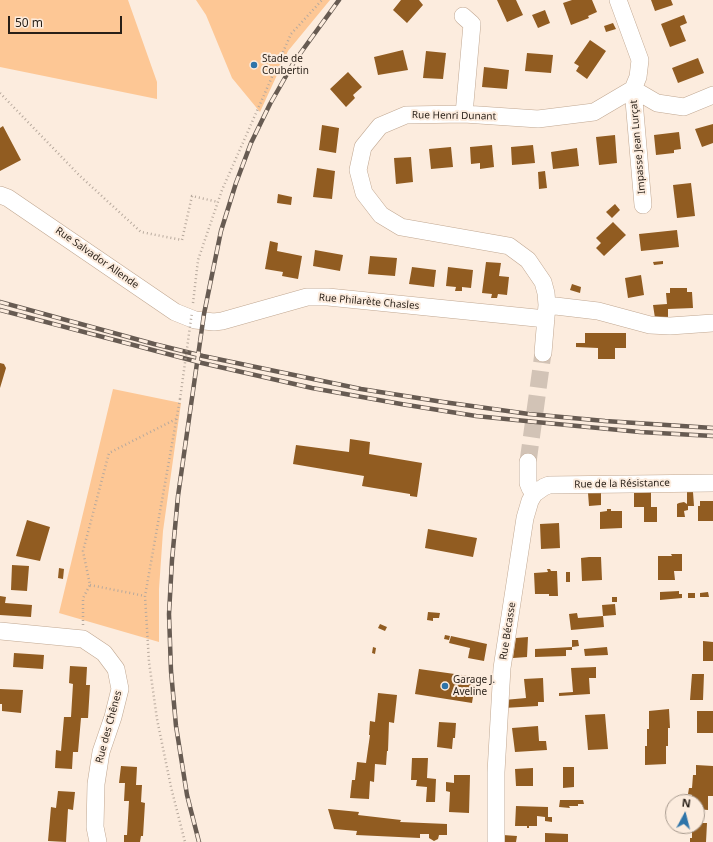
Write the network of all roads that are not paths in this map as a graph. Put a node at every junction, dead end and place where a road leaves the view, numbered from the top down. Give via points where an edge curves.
1 (618, 0) edge
2 (463, 16) dead end
3 (633, 89) junction
4 (713, 96) edge
5 (464, 114) junction
6 (0, 195) edge
7 (644, 205) dead end
8 (193, 312) joint
9 (546, 312) junction
10 (713, 323) edge
11 (543, 353) tunnel mouth
12 (528, 462) tunnel mouth
13 (713, 483) edge
14 (534, 494) junction
15 (0, 632) edge
16 (98, 842) edge
17 (496, 842) edge

1 - 3 street via 640,60 638,77
2 - 5 street via 472,24
3 - 4 street via 657,103 684,107
3 - 5 street, Rue Henri Dunant via 594,112 538,119
3 - 7 street, Impasse Jean Lurçat
5 - 9 street, Rue Henri Dunant via 406,115 380,126 363,147 358,170 364,193 381,215 401,227 509,246 528,260 543,282
6 - 8 street, Rue Salvador Allende via 13,201 175,312
8 - 9 street, Rue Philarète Chasles via 214,322 307,297 321,297
9 - 10 street, Rue Philarète Chasles via 598,311 650,325
9 - 11 street, Rue Henri Dunant
12 - 14 street via 528,483
13 - 14 street, Rue de la Résistance via 549,485
14 - 17 street, Rue Bécasse via 525,518 502,668 496,772
15 - 16 street, Rue des Chênes via 83,639 104,653 116,669 120,689 100,752 96,784 95,827

